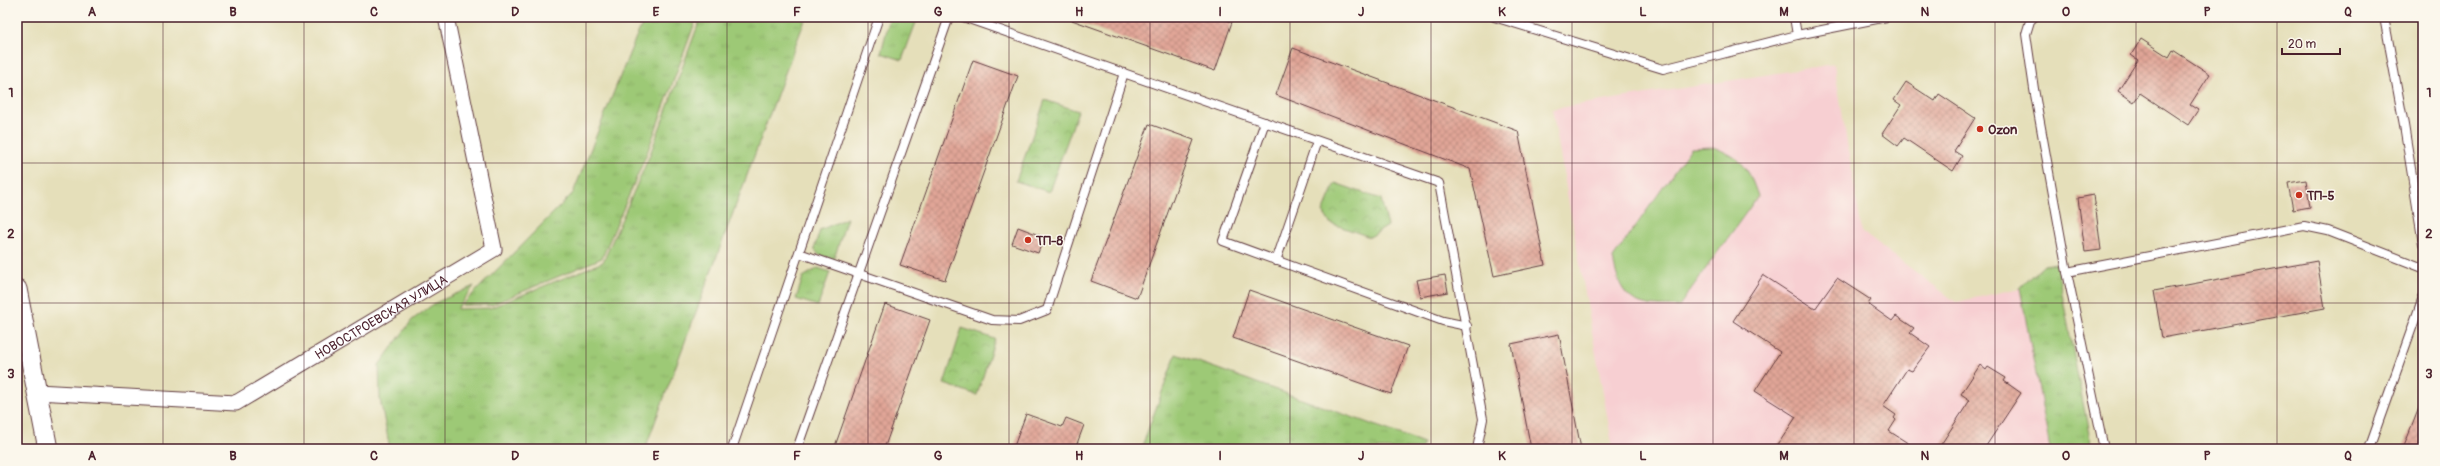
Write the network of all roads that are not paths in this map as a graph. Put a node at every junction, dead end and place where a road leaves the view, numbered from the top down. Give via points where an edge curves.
1 (446, 17) edge
2 (879, 17) edge
3 (949, 17) edge
4 (963, 17) edge
5 (1494, 17) edge
6 (1794, 17) edge
7 (1887, 17) edge
8 (2034, 17) edge
9 (2384, 17) edge
10 (1797, 35) junction
11 (1124, 74) junction
12 (1265, 122) junction
13 (1317, 141) junction
14 (2423, 244) edge
15 (799, 253) junction
16 (1276, 261) junction
17 (2423, 268) edge
18 (2067, 272) junction
19 (858, 275) junction
20 (17, 289) edge
21 (2423, 297) edge
22 (1467, 326) junction
23 (37, 392) junction
24 (48, 449) edge
25 (732, 449) edge
26 (797, 449) edge
27 (1477, 449) edge
28 (2104, 449) edge
29 (2369, 449) edge

1 - 23 street, НОВОСТРОЕВСКАЯ УЛИЦА via 494,248 236,403
2 - 15 lane
3 - 19 lane
4 - 11 lane
5 - 10 lane via 1663,69
6 - 10 lane
7 - 10 lane
8 - 18 lane via 2026,34
9 - 14 lane
11 - 12 lane
11 - 19 lane via 1047,310 1019,321 992,320
12 - 13 lane
12 - 16 lane via 1223,241
13 - 16 lane
13 - 22 lane via 1439,183
15 - 19 lane
15 - 25 lane
16 - 22 lane via 1443,321
17 - 18 lane via 2328,231 2304,226
18 - 28 lane
19 - 26 lane
20 - 23 street
21 - 29 lane
22 - 27 lane via 1483,419
23 - 24 street

